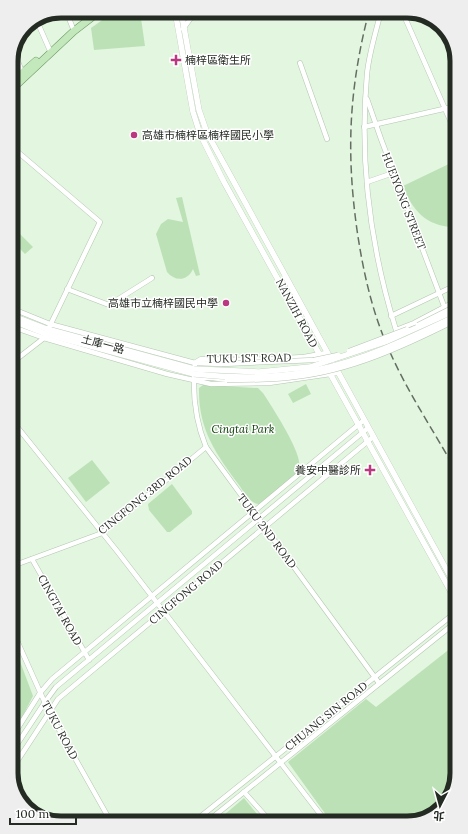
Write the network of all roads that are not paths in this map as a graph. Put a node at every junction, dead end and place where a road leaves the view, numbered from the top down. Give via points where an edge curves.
1 (69, 18) edge
2 (85, 18) edge
3 (90, 18) edge
4 (176, 18) edge
5 (182, 18) edge
6 (191, 18) edge
7 (379, 18) edge
8 (405, 18) edge
9 (38, 24) edge
10 (184, 28) junction
11 (73, 29) junction
12 (179, 34) junction
13 (50, 51) junction
14 (18, 62) edge
15 (300, 63) dead end
16 (23, 75) junction
17 (18, 78) edge
18 (18, 81) edge
19 (366, 95) junction
20 (450, 107) edge
21 (445, 108) junction
22 (450, 122) edge
23 (376, 124) junction
24 (364, 127) junction
25 (327, 140) dead end
26 (18, 152) edge
27 (393, 173) junction
28 (366, 182) junction
29 (152, 278) dead end
30 (450, 288) edge
31 (67, 289) junction
32 (440, 294) junction
33 (450, 304) edge
34 (444, 306) junction
35 (450, 309) edge
36 (18, 312) edge
37 (450, 313) edge
38 (391, 316) junction
39 (18, 318) edge
40 (450, 319) edge
41 (18, 322) edge
42 (450, 323) edge
43 (18, 328) edge
44 (47, 331) junction
45 (326, 353) junction
46 (319, 355) junction
47 (18, 357) edge
48 (194, 369) junction
49 (337, 373) junction
50 (330, 374) junction
51 (194, 381) junction
52 (364, 420) junction
53 (358, 425) junction
54 (18, 428) edge
55 (368, 428) junction
56 (362, 433) junction
57 (373, 437) junction
58 (367, 442) junction
59 (206, 447) junction
60 (253, 511) junction
61 (259, 518) junction
62 (264, 527) junction
63 (102, 533) junction
64 (32, 559) junction
65 (18, 564) edge
66 (450, 576) edge
67 (450, 590) edge
68 (152, 596) junction
69 (158, 603) junction
70 (163, 610) junction
71 (450, 617) edge
72 (450, 627) edge
73 (18, 643) edge
74 (84, 652) junction
75 (89, 660) junction
76 (375, 677) junction
77 (379, 683) junction
78 (40, 693) junction
79 (45, 702) junction
80 (49, 712) junction
81 (18, 728) edge
82 (18, 743) edge
83 (276, 756) junction
84 (18, 760) edge
85 (281, 762) junction
86 (244, 792) junction
87 (108, 816) edge
88 (201, 816) edge
89 (214, 816) edge
90 (265, 816) edge
91 (320, 816) edge

1 - 11 street
2 - 11 main road
3 - 11 main road
4 - 12 street, NANZIH ROAD
5 - 10 street, NANZIH ROAD
6 - 10 street
7 - 19 street via 367,72
8 - 21 street
9 - 13 street
10 - 12 street
10 - 45 street, NANZIH ROAD via 199,110 208,133 309,316
11 - 13 main road
12 - 46 street, NANZIH ROAD via 193,112 200,134
13 - 16 main road
14 - 16 street
15 - 25 street
16 - 17 main road
16 - 18 main road
19 - 23 street, HUEIYONG STREET
19 - 24 street
20 - 21 street
21 - 22 street
21 - 23 street
23 - 24 street
23 - 27 street, HUEIYONG STREET
24 - 28 street
26 - 31 street via 100,222
27 - 28 street
27 - 32 street, HUEIYONG STREET
28 - 38 street via 370,221
29 - 31 street via 108,305
30 - 32 street
31 - 44 street
32 - 34 street, HUEIYONG STREET
32 - 38 street
33 - 34 street
34 - 38 street via 396,330
35 - 48 street, bridge via 412,327 323,359 222,364
36 - 44 street, TUKU 1ST ROAD
37 - 48 street, bridge via 385,342 310,367 259,372
39 - 44 street, 土庫一路
40 - 48 street, bridge via 386,348 312,371 257,377
41 - 44 street, 土庫一路
42 - 51 street, bridge via 399,346 323,372 281,378 197,378
43 - 44 street, TUKU 1ST ROAD
44 - 47 street
44 - 48 street, 土庫一路
44 - 48 street, TUKU 1ST ROAD
44 - 51 street, TUKU 1ST ROAD
45 - 46 street, TUKU 1ST ROAD
45 - 49 street, NANZIH ROAD
46 - 48 street, TUKU 1ST ROAD via 251,360 201,359
46 - 50 street, NANZIH ROAD
48 - 51 street, TUKU 2ND ROAD
49 - 50 street, TUKU 1ST ROAD
49 - 52 street, NANZIH ROAD
50 - 51 street, TUKU 1ST ROAD via 296,380 228,385
50 - 53 street, NANZIH ROAD
51 - 59 street, TUKU 2ND ROAD via 197,418
52 - 53 street, CINGFONG ROAD
52 - 55 street, NANZIH ROAD
53 - 56 street, NANZIH ROAD
53 - 60 street, CINGFONG ROAD
54 - 63 street
55 - 56 street, CINGFONG ROAD
55 - 57 street, NANZIH ROAD
56 - 58 street, NANZIH ROAD
56 - 61 street, CINGFONG ROAD
57 - 58 street, CINGFONG ROAD
57 - 66 street, NANZIH ROAD
58 - 62 street, CINGFONG ROAD
58 - 67 street, NANZIH ROAD
59 - 60 street, TUKU 2ND ROAD
59 - 63 street, CINGFONG 3RD ROAD
60 - 61 street, TUKU 2ND ROAD
60 - 68 street, CINGFONG ROAD
61 - 62 street, TUKU 2ND ROAD
61 - 69 street, CINGFONG ROAD
62 - 70 street, CINGFONG ROAD
62 - 76 street, TUKU 2ND ROAD
63 - 64 street, CINGFONG 3RD ROAD
63 - 68 street
64 - 65 street, CINGFONG 3RD ROAD
64 - 74 street, CINGTAI ROAD
68 - 69 street
68 - 74 street, CINGFONG ROAD
69 - 70 street
69 - 75 street, CINGFONG ROAD
70 - 80 street, CINGFONG ROAD via 58,699
70 - 83 street
71 - 76 street, CHUANG SIN ROAD
72 - 77 street, CHUANG SIN ROAD
73 - 78 street, TUKU ROAD
74 - 75 street, CINGTAI ROAD
74 - 78 street, CINGFONG ROAD via 52,679
75 - 79 street, CINGFONG ROAD via 56,687
76 - 77 street, TUKU 2ND ROAD
76 - 83 street, CHUANG SIN ROAD
77 - 85 street, CHUANG SIN ROAD
78 - 79 street, TUKU ROAD
78 - 81 street, CINGFONG ROAD
79 - 80 street, TUKU ROAD
79 - 82 street, CINGFONG ROAD
80 - 84 street, CINGFONG ROAD
80 - 87 street, TUKU ROAD
83 - 85 street
83 - 88 street, CHUANG SIN ROAD
85 - 86 street, CHUANG SIN ROAD
85 - 91 street
86 - 89 street, CHUANG SIN ROAD
86 - 90 street

